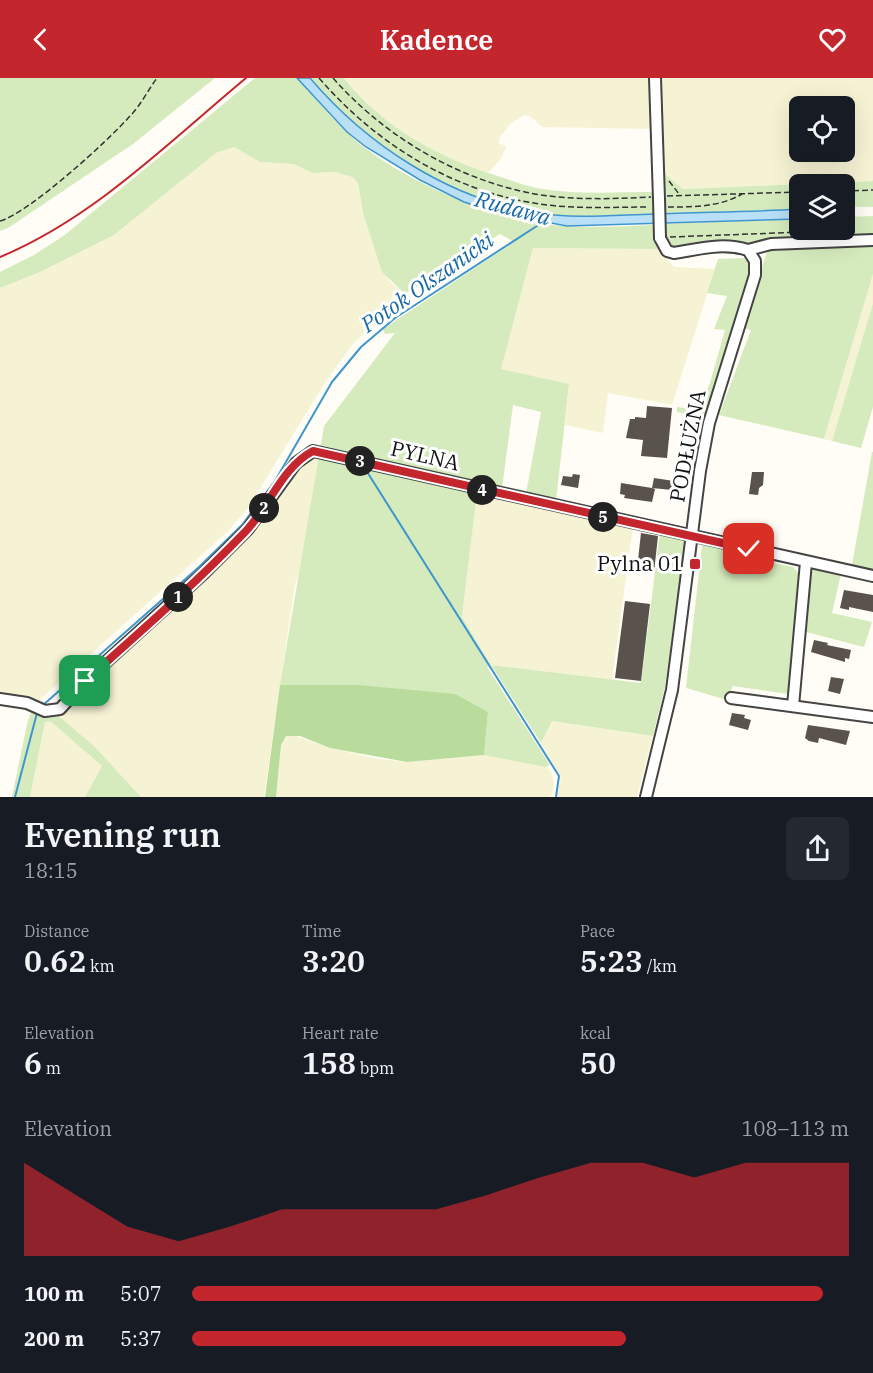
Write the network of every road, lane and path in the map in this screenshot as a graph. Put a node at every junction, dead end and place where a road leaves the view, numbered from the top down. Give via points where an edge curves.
1 (157, 78) edge
2 (319, 78) edge
3 (333, 78) edge
4 (655, 78) edge
5 (658, 169) junction
6 (855, 190) edge
7 (873, 190) edge
8 (789, 192) edge
9 (742, 194) junction
10 (680, 195) junction
11 (660, 203) junction
12 (0, 221) edge
13 (789, 233) edge
14 (660, 238) junction
15 (873, 240) edge
16 (748, 250) junction
17 (692, 536) junction
18 (806, 562) junction
19 (873, 576) edge
20 (731, 698) dead end
21 (0, 699) edge
22 (794, 706) junction
23 (873, 717) edge
24 (646, 797) edge

1 - 12 path via 132,114 108,139 46,191
2 - 11 path via 390,144 458,181 545,205
3 - 11 path via 406,142 491,182 541,195
4 - 5 street
5 - 10 path
5 - 11 street
6 - 7 path
8 - 9 path
9 - 10 path
9 - 11 path via 713,204
10 - 11 path
11 - 14 street, bridge
13 - 14 path
14 - 16 street via 668,251 674,253 715,245
15 - 16 street via 771,244
16 - 17 street, PODŁUŻNA via 755,261 755,275 709,423
17 - 18 street, PYLNA
17 - 21 street, PYLNA via 313,451 297,463 248,529 60,709 40,709
17 - 24 street, PODŁUŻNA via 672,690
18 - 19 street, PYLNA
18 - 22 street
20 - 22 street
22 - 23 street

